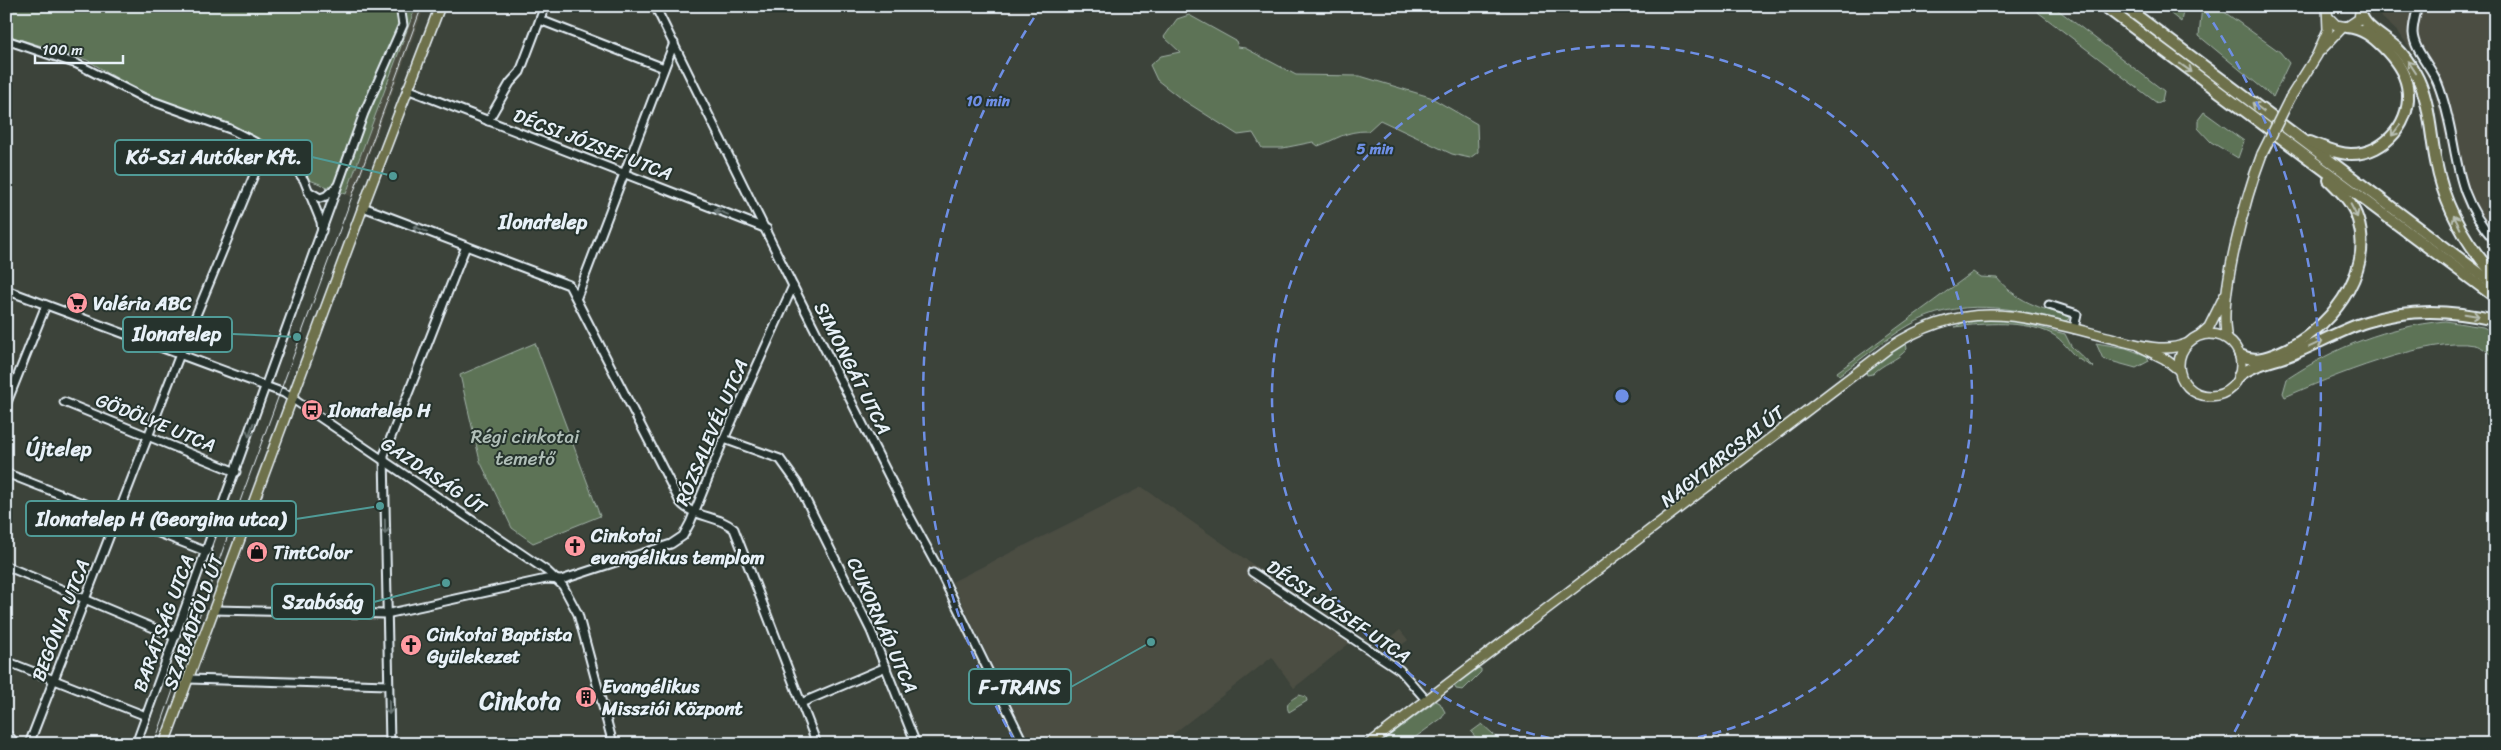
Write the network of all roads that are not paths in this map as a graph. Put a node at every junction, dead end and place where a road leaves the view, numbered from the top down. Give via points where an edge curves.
1 (400, 6) edge
2 (440, 6) edge
3 (545, 6) edge
4 (655, 6) edge
5 (2104, 6) edge
6 (2124, 6) edge
7 (2328, 6) edge
8 (2418, 6) edge
9 (2361, 10) edge
10 (2328, 17) junction
11 (540, 20) junction
12 (2345, 27) junction
13 (6, 40) edge
14 (674, 43) junction
15 (2317, 55) junction
16 (664, 68) junction
17 (407, 90) junction
18 (488, 121) junction
19 (2297, 137) junction
20 (266, 146) junction
21 (2311, 161) junction
22 (623, 174) junction
23 (339, 183) junction
24 (308, 191) junction
25 (363, 207) junction
26 (767, 229) junction
27 (322, 232) junction
28 (2495, 241) edge
29 (466, 246) junction
30 (2495, 276) edge
31 (2495, 285) edge
32 (793, 286) junction
33 (6, 290) edge
34 (2227, 291) junction
35 (577, 297) junction
36 (2495, 297) edge
37 (46, 305) junction
38 (2049, 305) dead end
39 (2495, 320) edge
40 (2074, 329) junction
41 (2200, 335) junction
42 (2227, 338) junction
43 (2136, 344) junction
44 (2186, 344) junction
45 (2240, 355) junction
46 (180, 356) junction
47 (2179, 370) junction
48 (2239, 376) junction
49 (265, 388) junction
50 (293, 399) junction
51 (64, 402) dead end
52 (6, 405) edge
53 (149, 437) junction
54 (724, 439) junction
55 (383, 461) junction
56 (236, 472) junction
57 (6, 473) edge
58 (692, 511) junction
59 (118, 517) junction
60 (207, 552) junction
61 (6, 566) edge
62 (1252, 572) dead end
63 (557, 579) junction
64 (86, 599) junction
65 (214, 610) junction
66 (386, 614) junction
67 (176, 637) junction
68 (6, 661) edge
69 (886, 668) junction
70 (55, 679) junction
71 (189, 679) junction
72 (388, 685) junction
73 (1427, 701) junction
74 (801, 703) junction
75 (146, 716) junction
76 (6, 734) edge
77 (16, 744) edge
78 (29, 744) edge
79 (136, 744) edge
80 (164, 744) edge
81 (390, 744) edge
82 (613, 744) edge
83 (817, 744) edge
84 (916, 744) edge
85 (1024, 744) edge
86 (1369, 744) edge

1 - 23 street, BARÁTSÁG UTCA via 403,25 364,113
2 - 17 main road, SZABADFÖLD ÚT
3 - 11 street
4 - 14 street, SIMONGÁT UTCA
5 -> 21 highway
19 -> 6 highway
7 - 10 main road, NAGYTARCSAI ÚT
8 - 28 street via 2413,33 2443,97 2464,195 2482,227
9 - 12 main road, NAGYTARCSAI ÚT via 2356,23
30 -> 9 highway via 2467,241 2444,195 2424,95 2416,73 2397,48 2364,22
10 - 12 main road via 2333,23
10 - 15 main road, NAGYTARCSAI ÚT via 2329,25
11 - 16 street
11 - 18 street via 520,72
12 - 15 main road, NAGYTARCSAI ÚT
12 -> 19 highway via 2365,32 2401,68 2408,96 2401,124 2383,144 2359,153 2327,149
13 - 20 street via 78,64 144,98 230,129
14 - 16 street
14 - 26 street, SIMONGÁT UTCA
15 - 34 main road, NAGYTARCSAI ÚT, bridge via 2290,98 2262,154 2246,202
16 - 22 street
17 - 18 street, DÉCSI JÓZSEF UTCA
17 - 25 main road, SZABADFÖLD ÚT
18 - 22 street, DÉCSI JÓZSEF UTCA
19 - 31 highway
20 - 24 street via 289,160
20 - 46 street, BEGÓNIA UTCA
21 - 36 highway
21 -> 45 highway via 2347,198 2358,220 2361,243 2352,280 2334,311 2305,338 2259,359
26 -> 22 street, DÉCSI JÓZSEF UTCA
22 - 35 street
23 - 24 street via 320,198
23 - 27 street, BARÁTSÁG UTCA
24 - 27 street
29 -> 25 street
25 - 50 main road, SZABADFÖLD ÚT
26 - 32 street, SIMONGÁT UTCA
27 - 49 street, BARÁTSÁG UTCA
29 - 35 street via 569,285
29 - 55 street
32 - 54 street, RÓZSALEVÉL UTCA
32 - 85 street, SIMONGÁT UTCA
33 - 37 street, GAZDASÁG ÚT
34 - 41 main road, NAGYTARCSAI ÚT via 2209,327
34 - 42 main road, NAGYTARCSAI ÚT via 2224,326
35 - 58 street via 680,502
37 - 46 street, GAZDASÁG ÚT
37 - 52 street
38 - 40 street via 2077,314
48 -> 39 highway via 2366,322 2390,316 2441,311
40 - 43 main road, NAGYTARCSAI ÚT
40 - 73 main road, NAGYTARCSAI ÚT via 2003,315 1973,315 1949,318 1904,338
41 - 42 main road via 2214,334
41 - 44 main road, NAGYTARCSAI ÚT
42 - 45 main road
43 - 44 main road, NAGYTARCSAI ÚT via 2170,349
43 - 47 main road, NAGYTARCSAI ÚT
44 - 47 main road via 2181,352
45 - 48 main road
46 - 49 street, GAZDASÁG ÚT
46 - 53 street, BEGÓNIA UTCA
47 - 48 main road, NAGYTARCSAI ÚT via 2186,385 2207,396 2229,389
49 - 50 street, GAZDASÁG ÚT
49 -> 56 street, BARÁTSÁG UTCA
50 - 55 street, GAZDASÁG ÚT
50 - 65 main road, SZABADFÖLD ÚT
51 - 53 street, GÖDÖLYE UTCA
53 - 56 street, GÖDÖLYE UTCA
53 - 59 street, BEGÓNIA UTCA
54 - 58 street, RÓZSALEVÉL UTCA
54 - 69 street, CUKORNÁD UTCA via 780,459 798,484
55 - 63 street, GAZDASÁG ÚT
55 -> 66 street
56 - 60 street, BARÁTSÁG UTCA
57 - 59 street
58 - 63 street, RÓZSALEVÉL UTCA via 683,536 671,544
58 - 74 street via 734,529
59 - 60 street
59 - 64 street, BEGÓNIA UTCA
60 - 67 street, BARÁTSÁG UTCA
61 - 64 street
62 - 73 street, DÉCSI JÓZSEF UTCA via 1400,670
63 - 66 street, RÓZSALEVÉL UTCA
63 - 82 street, GAZDASÁG ÚT via 570,596 582,623
64 - 67 street
64 - 70 street, BEGÓNIA UTCA
65 - 66 street, RÓZSALEVÉL UTCA
65 - 71 main road, SZABADFÖLD ÚT
66 - 72 street
67 - 75 street, BARÁTSÁG UTCA
68 - 70 street
69 - 74 street
69 - 84 street, CUKORNÁD UTCA
70 - 75 street
70 - 78 street, BEGÓNIA UTCA
71 - 72 street
71 - 80 main road, SZABADFÖLD ÚT
72 -> 81 street
73 - 86 main road, NAGYTARCSAI ÚT
74 - 83 street
75 - 79 street, BARÁTSÁG UTCA
76 - 77 street

